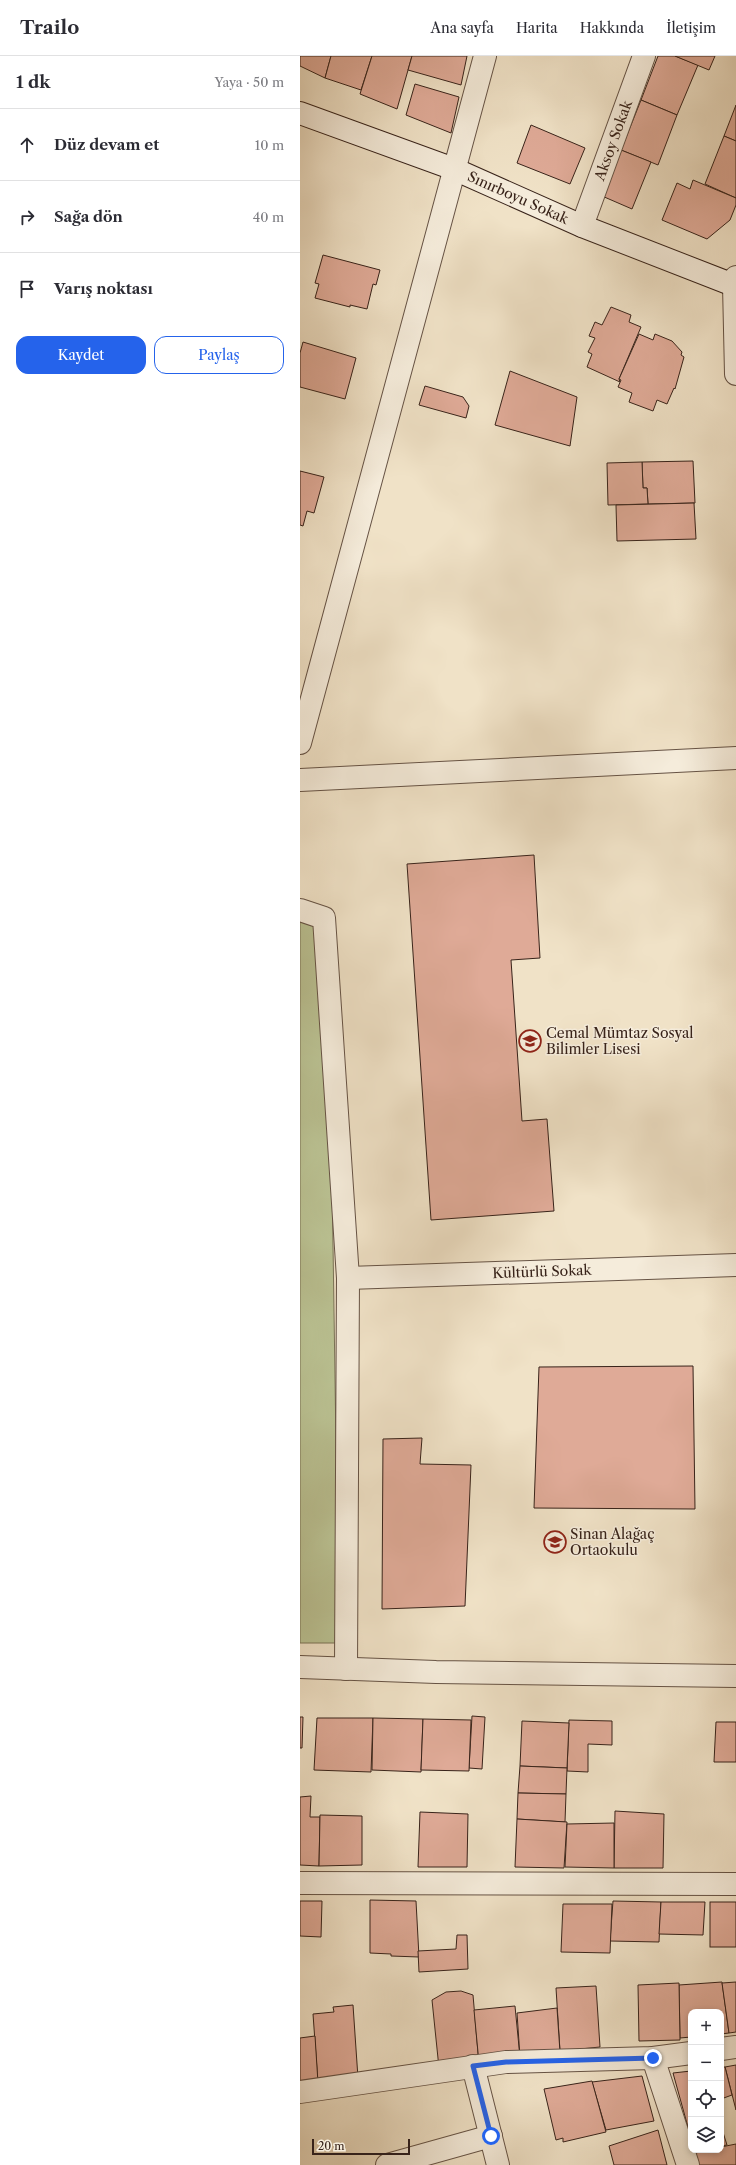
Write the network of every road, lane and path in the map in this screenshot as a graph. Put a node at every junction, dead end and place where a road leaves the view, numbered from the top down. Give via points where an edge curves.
1 (485, 56) edge
2 (644, 56) edge
3 (300, 112) edge
4 (454, 169) junction
5 (582, 226) junction
6 (735, 283) edge
7 (736, 374) edge
8 (300, 743) edge
9 (736, 758) edge
10 (300, 780) edge
11 (300, 910) edge
12 (736, 1265) edge
13 (348, 1278) junction
14 (300, 1667) edge
15 (346, 1668) junction
16 (736, 1676) edge
17 (300, 1883) edge
18 (736, 1884) edge
19 (736, 2047) edge
20 (724, 2049) edge
21 (688, 2053) edge
22 (653, 2058) junction
23 (473, 2066) junction
24 (300, 2092) edge
25 (491, 2136) junction
26 (387, 2165) edge
27 (498, 2165) edge
28 (688, 2165) edge

1 - 4 street
2 - 5 street, Aksoy Sokak
3 - 4 street, Sınırboyu Sokak
4 - 5 street, Sınırboyu Sokak
4 - 8 street
5 - 6 street, Sınırboyu Sokak
6 - 7 street
9 - 10 street
11 - 13 street via 324,918
12 - 13 street, Kültürlü Sokak
13 - 15 street
14 - 15 street
15 - 16 street via 436,1672
17 - 18 street
19 - 20 street
21 - 22 street
22 - 23 street via 506,2062
22 - 28 street
23 - 24 street
23 - 25 street
25 - 26 street
25 - 27 street

